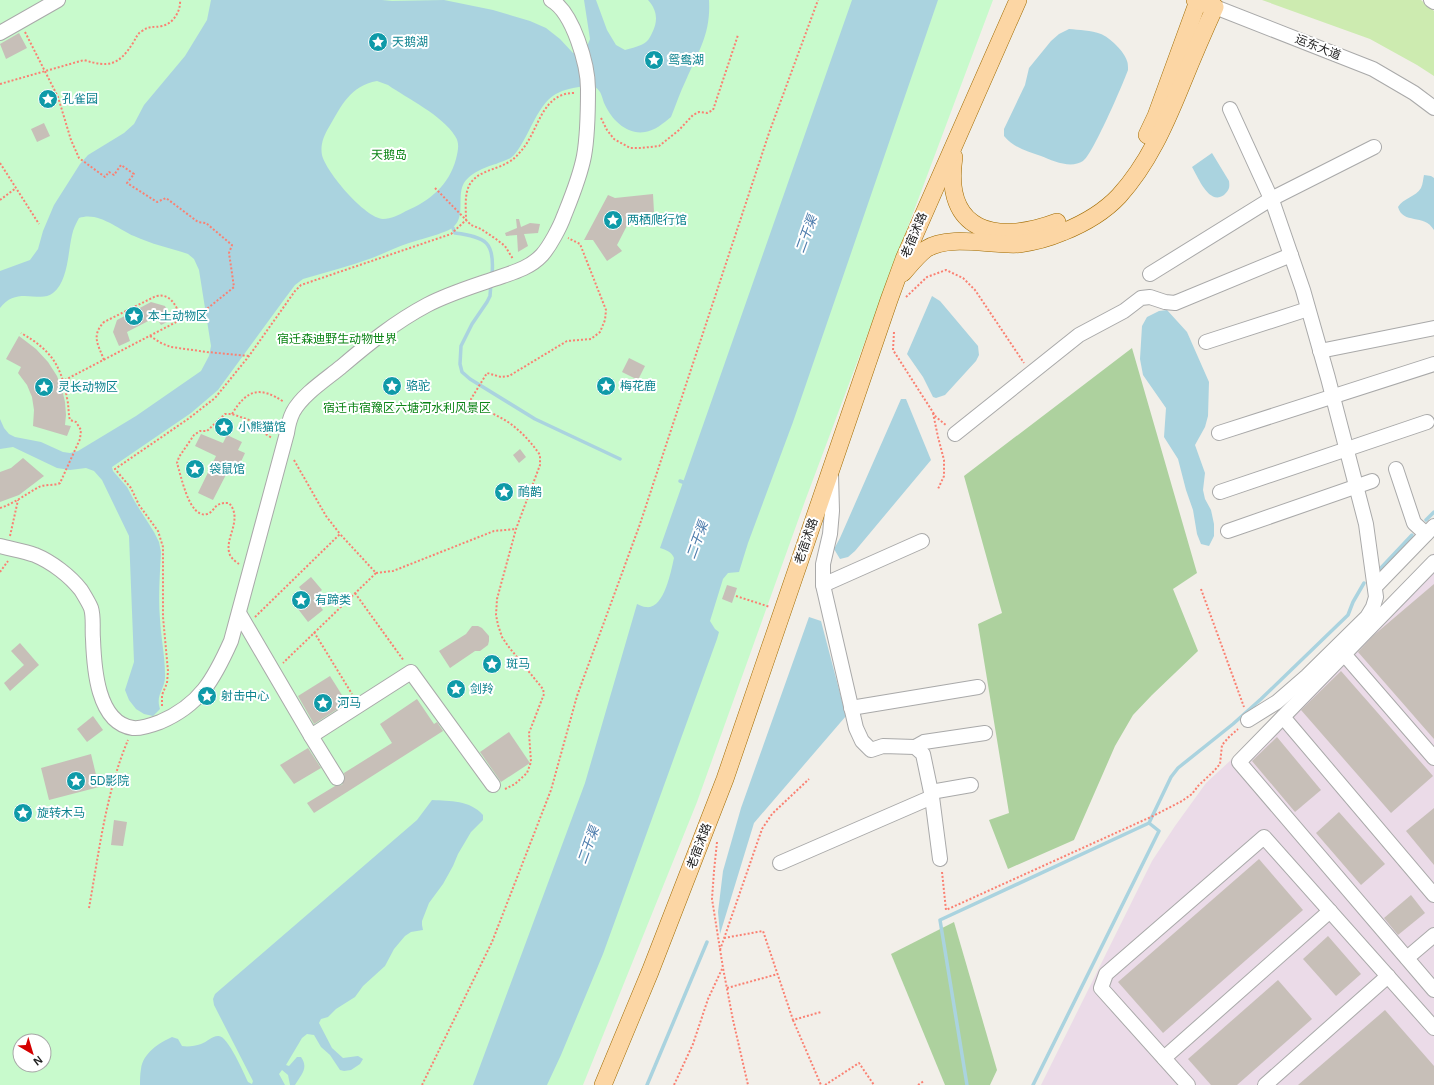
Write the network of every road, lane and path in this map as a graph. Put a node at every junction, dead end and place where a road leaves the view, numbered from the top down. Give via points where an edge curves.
1 (58, 0) edge
2 (180, 0) edge
3 (551, 0) edge
4 (818, 0) edge
5 (1018, 0) edge
6 (1431, 0) edge
7 (1197, 1) edge
8 (1434, 2) edge
9 (1214, 7) junction
10 (18, 22) junction
11 (0, 33) edge
12 (738, 36) dead end
13 (45, 71) junction
14 (0, 84) edge
15 (588, 98) junction
16 (1434, 108) edge
17 (1230, 109) dead end
18 (601, 117) dead end
19 (957, 139) junction
20 (1374, 148) dead end
21 (0, 163) edge
22 (16, 188) junction
23 (435, 188) dead end
24 (1271, 199) junction
25 (0, 200) edge
26 (466, 220) junction
27 (39, 224) dead end
28 (557, 232) junction
29 (1291, 255) junction
30 (520, 271) junction
31 (1150, 274) dead end
32 (895, 283) junction
33 (904, 304) dead end
34 (1308, 309) junction
35 (182, 319) junction
36 (1434, 328) edge
37 (894, 330) dead end
38 (21, 333) dead end
39 (150, 336) junction
40 (1206, 342) dead end
41 (1320, 351) junction
42 (249, 356) junction
43 (104, 360) junction
44 (1434, 364) edge
45 (1031, 374) junction
46 (63, 381) junction
47 (1333, 397) junction
48 (295, 409) junction
49 (933, 412) junction
50 (232, 414) junction
51 (1427, 422) dead end
52 (1219, 433) dead end
53 (955, 434) joint
54 (284, 443) junction
55 (1346, 449) junction
56 (831, 468) junction
57 (1396, 469) dead end
58 (1372, 481) dead end
59 (1356, 487) junction
60 (938, 489) dead end
61 (1220, 492) dead end
62 (18, 500) junction
63 (0, 508) edge
64 (516, 529) junction
65 (1430, 530) edge
66 (1228, 531) dead end
67 (340, 534) junction
68 (922, 541) dead end
69 (3, 547) edge
70 (1434, 564) edge
71 (250, 571) junction
72 (376, 573) junction
73 (823, 585) junction
74 (1375, 587) junction
75 (1201, 589) dead end
76 (355, 593) junction
77 (736, 596) dead end
78 (782, 611) junction
79 (239, 613) junction
80 (246, 626) junction
81 (314, 632) junction
82 (1344, 654) junction
83 (273, 672) junction
84 (411, 672) junction
85 (978, 687) dead end
86 (358, 706) junction
87 (851, 708) junction
88 (1282, 717) junction
89 (166, 719) junction
90 (1248, 720) junction
91 (133, 728) junction
92 (985, 733) dead end
93 (311, 736) junction
94 (915, 747) junction
95 (1434, 758) edge
96 (336, 778) dead end
97 (809, 779) dead end
98 (493, 785) joint
99 (971, 785) dead end
100 (931, 795) junction
101 (717, 840) dead end
102 (940, 859) joint
103 (780, 863) dead end
104 (1434, 895) edge
105 (89, 908) dead end
106 (1330, 911) junction
107 (1434, 935) edge
108 (724, 938) junction
109 (720, 952) junction
110 (1407, 958) junction
111 (723, 968) junction
112 (778, 974) junction
113 (1388, 976) junction
114 (727, 988) junction
115 (1434, 990) edge
116 (821, 1012) dead end
117 (793, 1020) junction
118 (1434, 1028) edge
119 (1164, 1058) junction
120 (924, 1081) dead end
121 (422, 1085) edge
122 (603, 1085) edge
123 (674, 1085) edge
124 (748, 1085) edge
125 (821, 1085) edge
126 (825, 1085) edge
127 (874, 1085) edge
128 (918, 1085) edge
129 (1188, 1085) edge
130 (1265, 1085) edge

1 - 10 street
2 - 13 path via 177,13 171,22 163,26 147,27 138,33 128,52 117,62 109,64 84,60
3 - 15 street via 564,10 580,46 588,83
4 - 121 path via 769,133 640,524 577,696 551,790 492,942
5 - 19 main road, 老宿沭路
6 - 8 street
7 - 9 main road, 运东大道
7 - 19 main road via 1156,116 1142,146 1111,188 1092,204 1067,218 1029,230 997,232 983,229 965,216 954,192 952,171
9 - 16 street, 运东大道 via 1373,69
9 - 32 main road via 1151,152 1118,196 1099,213 1072,228 1032,242 958,242 934,245 918,256
10 - 11 street
10 - 13 path via 28,36
12 - 18 path via 713,110 693,115 680,130 659,146 630,148 614,139
13 - 14 path
13 - 35 path via 58,97 79,158 105,177 109,172 114,175 121,165 134,174 127,183 157,202 166,198 198,222 206,223 232,245 229,253 234,287 202,312
15 - 26 path via 566,93 549,104 526,145 513,160 481,174 470,184 465,204
15 - 28 street via 584,155 576,188
17 - 24 street
19 - 32 main road, 老宿沭路
20 - 24 street
21 - 22 path
22 - 25 path
22 - 27 path
23 - 26 path
24 - 29 street
24 - 31 street
26 - 30 path via 505,246
26 - 42 path via 451,234 301,285
28 - 30 street via 542,255
28 - 64 path via 580,244 606,310 600,332 591,339 567,341 509,376 501,377 487,373 471,399 523,433 540,455 540,465
29 - 34 street
29 - 45 street via 1175,303 1150,297 1141,298 1124,311 1079,335
30 - 48 street via 454,293 427,305 396,324 301,400
32 - 56 main road, 老宿沭路
33 - 45 path via 906,297 927,277 946,270 963,278 975,290
34 - 40 street
34 - 41 street
35 - 39 path
35 - 43 path via 168,296 156,296 104,322 96,335
36 - 41 street
37 - 49 path via 893,350
38 - 46 path via 33,340 53,359
39 - 42 path via 171,347
39 - 43 path
41 - 47 street
42 - 89 path via 215,398 115,469 131,488 139,505 158,531 163,547 163,617 168,671 161,703
43 - 46 path
44 - 47 street
45 - 53 street
46 - 62 path via 70,420 76,422 81,430 78,445 60,483 41,486
47 - 52 street
47 - 55 street
48 - 50 path via 275,396 257,391 250,393 236,406
48 - 54 street
49 - 53 path
49 - 60 path via 944,460 944,476
50 - 54 path via 252,421 259,430
50 - 71 path via 225,414 207,431 200,431 194,435 177,463 189,500 197,511 210,513 218,504 224,503 232,506 235,519 230,554
51 - 55 street
54 - 67 path via 326,516
54 - 71 street
55 - 59 street
55 - 61 street
56 - 73 street via 832,512
56 - 78 main road, 老宿沭路
57 - 65 street via 1414,523
58 - 59 street
59 - 66 street
59 - 74 street via 1366,524
62 - 63 path
62 - 69 path
64 - 72 path via 494,530 393,571
64 - 98 path via 497,599 496,615 502,637 543,689 544,694 529,733 531,762 527,774 503,790 497,790
65 - 74 street
67 - 72 path
67 - 80 path
68 - 73 street
69 - 91 street via 35,555 69,577 81,591 91,609 96,679 104,704 113,718
70 - 82 street
71 - 79 street
72 - 76 path
73 - 87 street
74 - 90 street via 1376,597 1367,617 1277,702
75 - 90 path
76 - 81 path
76 - 84 path
77 - 78 path
78 - 122 main road, 老宿沭路 via 725,779
79 - 80 street
79 - 89 street via 232,641 206,688 196,700
80 - 83 street
81 - 83 path
81 - 86 path
82 - 88 street
82 - 95 street
83 - 93 street
84 - 86 street
84 - 98 street
85 - 87 street
86 - 93 street
87 - 94 street via 862,741 871,750 883,746
88 - 104 street
88 - 110 street via 1239,762
89 - 91 street
90 - 102 path via 1222,745 1220,764 1182,801 946,910
91 - 105 path via 111,790
92 - 94 street via 924,742
93 - 96 street
94 - 100 street via 923,754
97 - 108 path via 772,814 762,829
99 - 100 street
100 - 102 street
100 - 103 street
101 - 109 path via 712,899
106 - 113 street
106 - 119 street
106 - 119 street via 1264,837 1106,974 1102,988
107 - 110 street
108 - 109 path
108 - 112 path via 763,931
109 - 111 path
110 - 115 street
111 - 114 path
111 - 123 path
112 - 114 path
112 - 117 path
113 - 118 street
113 - 130 street
114 - 124 path
116 - 117 path
117 - 125 path
119 - 129 street
120 - 128 path
126 - 127 path via 859,1063

